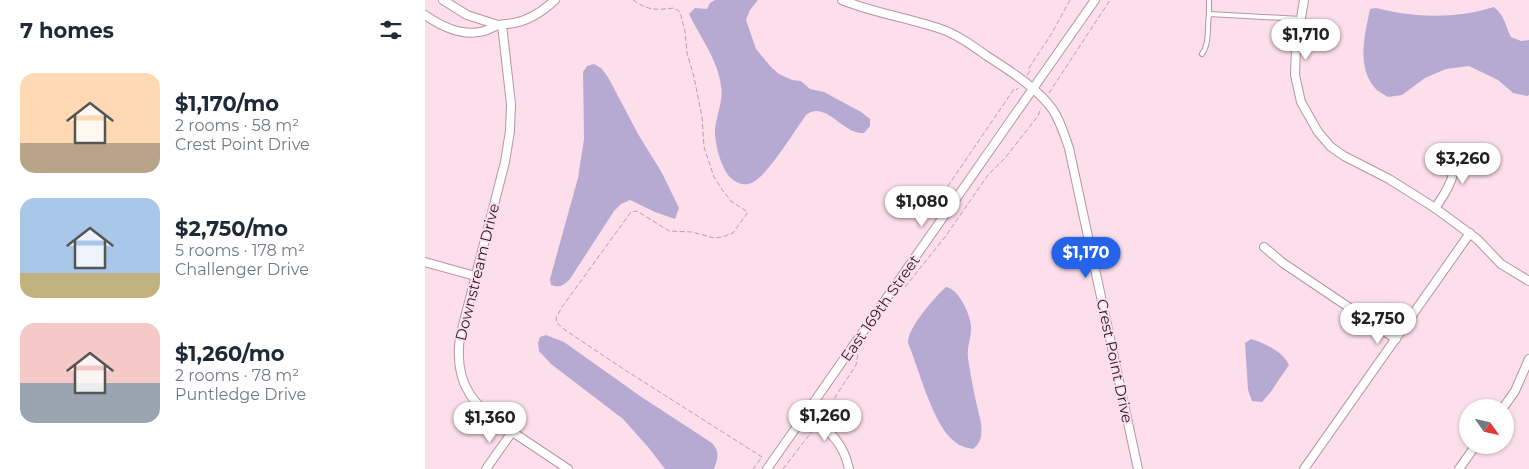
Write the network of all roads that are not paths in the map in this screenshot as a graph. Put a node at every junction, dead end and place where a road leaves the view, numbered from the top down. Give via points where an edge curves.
1 (443, 0) edge
2 (555, 0) edge
3 (842, 0) edge
4 (1095, 0) edge
5 (1209, 0) edge
6 (1304, 0) edge
7 (1209, 14) junction
8 (425, 15) edge
9 (1301, 19) junction
10 (500, 25) junction
11 (1202, 54) dead end
12 (1033, 87) junction
13 (1458, 149) dead end
14 (1435, 208) junction
15 (1470, 233) junction
16 (1264, 247) dead end
17 (425, 262) edge
18 (475, 276) junction
19 (1529, 281) edge
20 (1396, 339) junction
21 (1529, 359) edge
22 (1509, 399) edge
23 (806, 413) junction
24 (512, 432) junction
25 (1470, 454) edge
26 (486, 469) edge
27 (568, 469) edge
28 (767, 469) edge
29 (849, 469) edge
30 (1139, 469) edge
31 (1304, 469) edge
32 (1459, 469) edge

1 - 10 street via 467,15
2 - 10 street via 527,19
3 - 12 street, Crest Point Drive via 944,30
4 - 12 street, East 169th Street
5 - 7 lane
6 - 9 street
7 - 9 lane
7 - 11 lane via 1207,41
8 - 10 street via 459,31 482,32
9 - 14 street via 1296,48 1296,81 1305,111 1318,132 1344,156
10 - 18 street, Downstream Drive via 511,104 511,131
12 - 23 street, East 169th Street
12 - 30 street, Crest Point Drive via 1051,107 1069,148
13 - 14 street via 1451,183
14 - 15 street
15 - 19 street via 1501,264
15 - 20 street
16 - 20 street
17 - 18 street
18 - 24 street, Downstream Drive via 460,337 459,366 466,388 476,403
20 - 31 street
21 - 22 street
23 - 28 street, East 169th Street
23 - 29 street via 839,442
24 - 26 street
24 - 27 street, Downstream Drive
25 - 32 street

